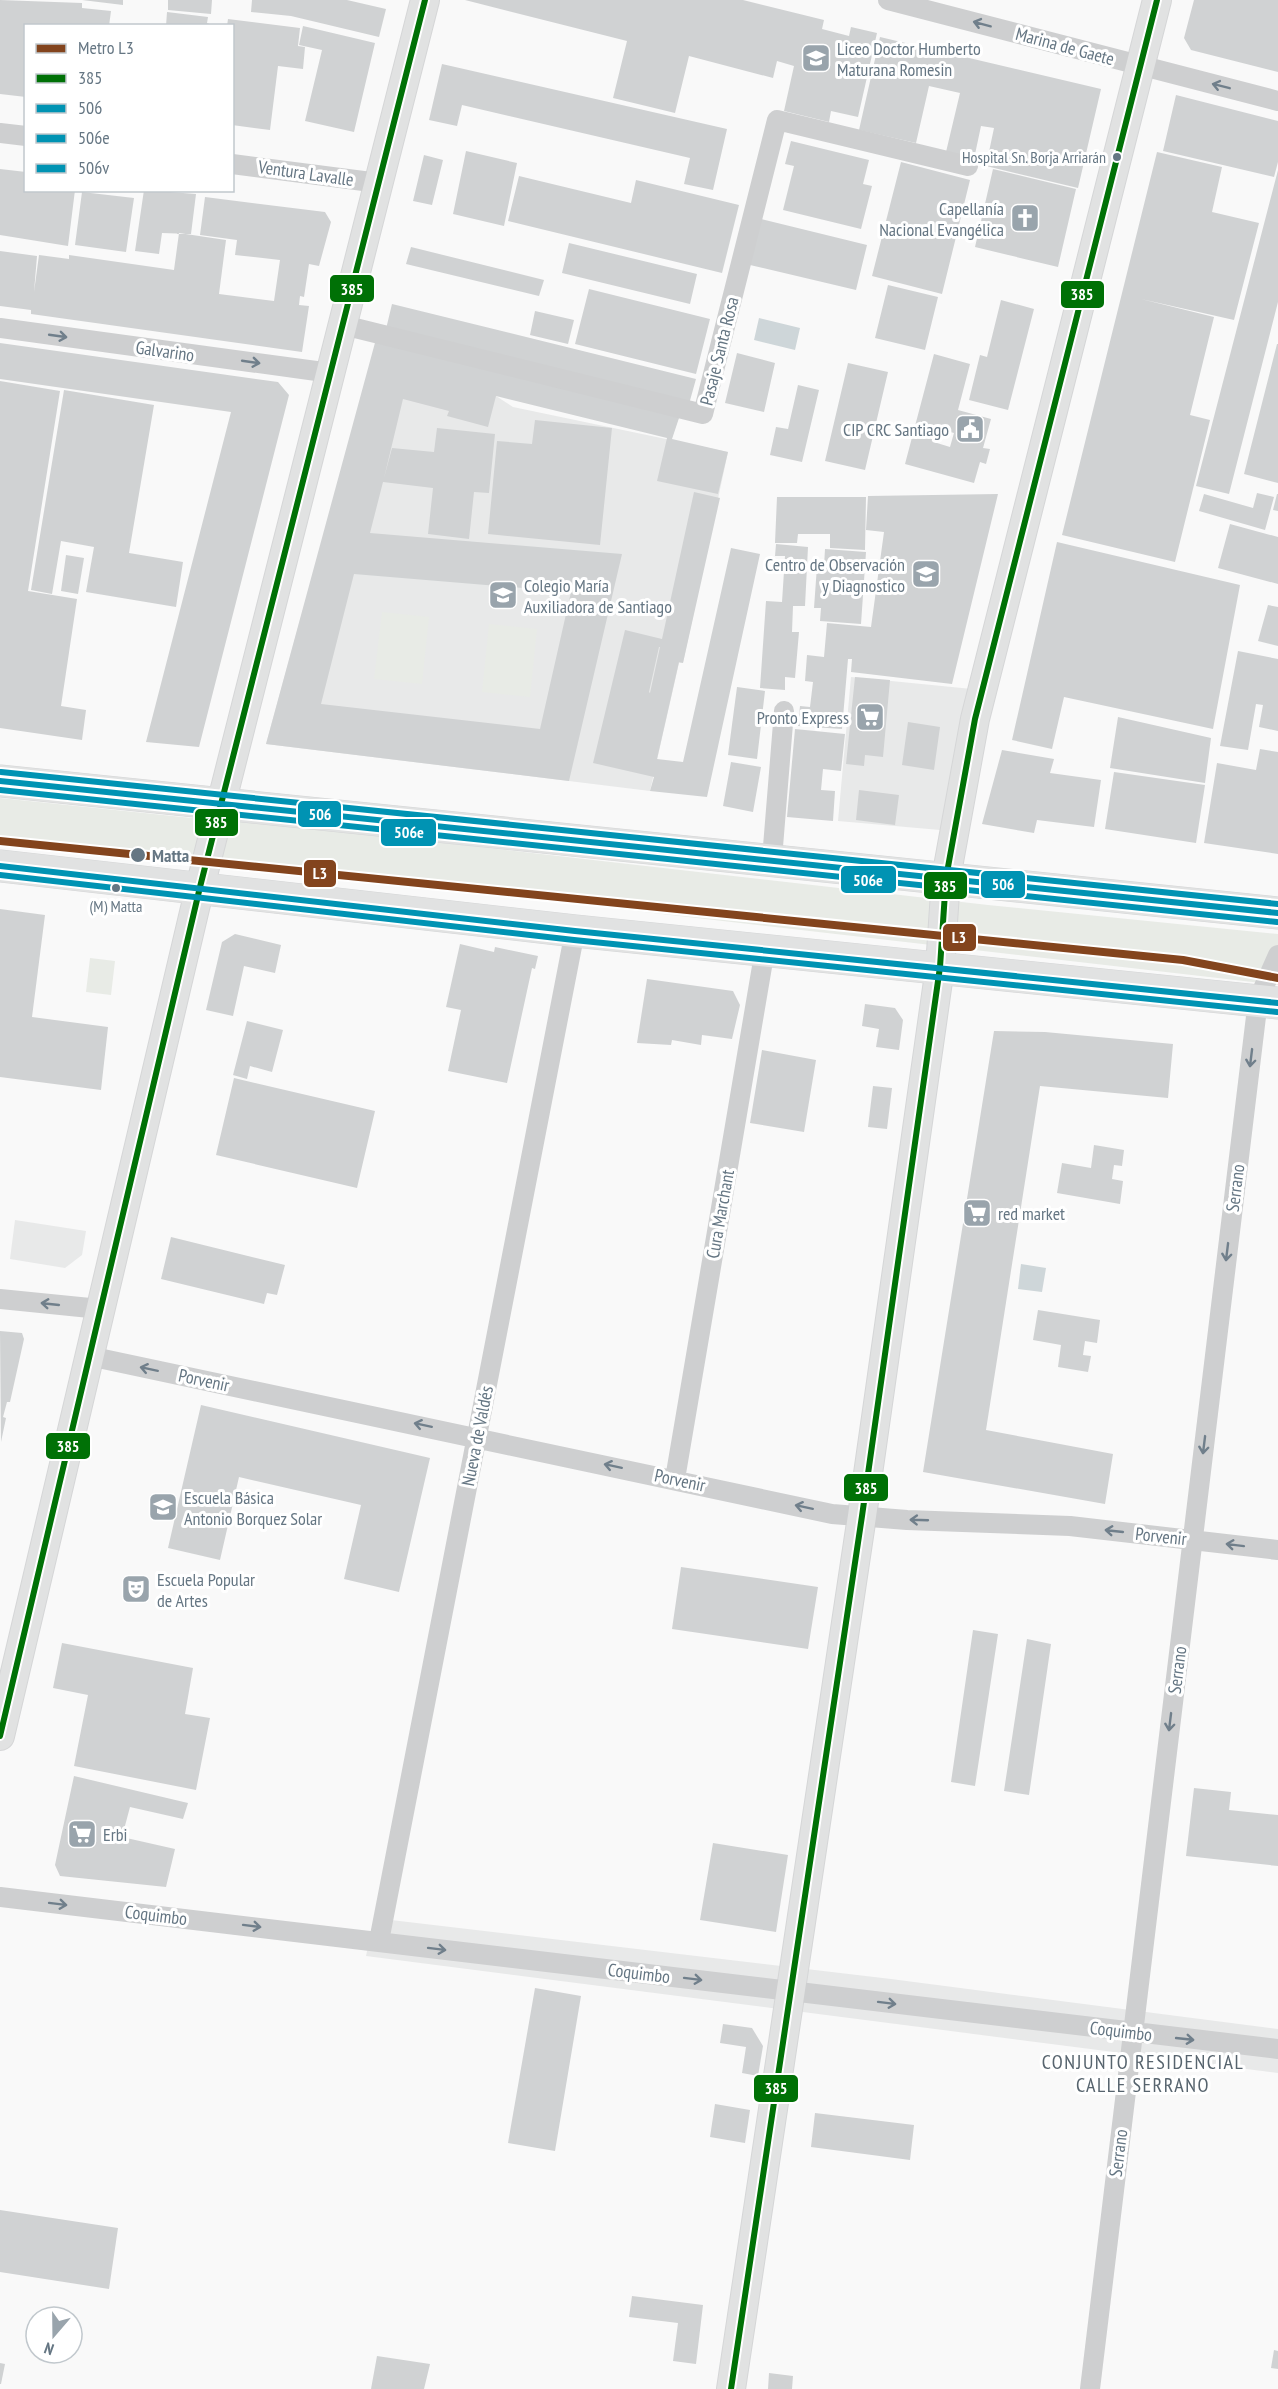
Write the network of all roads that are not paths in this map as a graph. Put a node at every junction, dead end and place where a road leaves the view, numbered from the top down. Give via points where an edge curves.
1 (425, 0) edge
2 (888, 0) edge
3 (1157, 0) edge
4 (1140, 65) junction
5 (1278, 101) edge
6 (0, 133) edge
7 (24, 136) edge
8 (234, 164) edge
9 (968, 166) dead end
10 (379, 183) junction
11 (343, 325) junction
12 (0, 328) edge
13 (331, 373) junction
14 (784, 711) dead end
15 (0, 781) edge
16 (221, 802) junction
17 (772, 859) junction
18 (0, 866) edge
19 (946, 878) junction
20 (200, 887) junction
21 (1278, 913) edge
22 (575, 931) junction
23 (765, 949) junction
24 (1278, 955) edge
25 (940, 967) junction
26 (1268, 1001) edge
27 (0, 1299) edge
28 (100, 1309) junction
29 (89, 1356) junction
30 (477, 1437) junction
31 (675, 1479) junction
32 (862, 1516) junction
33 (1193, 1540) junction
34 (1278, 1550) edge
35 (0, 1736) edge
36 (0, 1897) edge
37 (379, 1941) junction
38 (790, 1991) junction
39 (1133, 2033) junction
40 (1278, 2049) edge
41 (731, 2389) edge
42 (1089, 2389) edge

1 - 10 main road
4 -> 2 street, Marina de Gaete
3 - 4 main road
5 -> 4 street, Marina de Gaete
4 - 19 main road via 975,719
6 - 7 street
8 - 10 street, Ventura Lavalle
9 - 11 street, Pasaje Santa Rosa via 777,120 703,414
10 - 11 main road
11 - 13 main road
12 -> 13 street, Galvarino
13 - 16 main road
14 - 17 street
15 - 16 main road
16 - 17 main road
16 - 20 main road
17 - 19 main road
18 - 20 main road
19 - 21 main road
19 - 25 main road
20 - 22 main road
20 - 28 main road
22 - 23 main road
22 - 30 street, Nueva de Valdés
23 - 25 main road
23 - 31 street, Cura Marchant
24 - 26 street, Serrano
25 - 26 main road
25 - 32 main road
26 -> 33 street, Serrano
28 -> 27 street
28 - 29 main road
30 -> 29 street, Porvenir
29 - 35 main road
31 -> 30 street, Porvenir
30 - 37 street, Nueva de Valdés
32 -> 31 street, Porvenir via 832,1514
33 -> 32 street, Porvenir via 1070,1526
32 - 38 main road
34 -> 33 street, Porvenir
33 -> 39 street, Serrano
36 -> 37 street, Coquimbo
37 -> 38 street, Coquimbo
38 -> 39 street, Coquimbo
38 - 41 main road
39 -> 40 street, Coquimbo
39 - 42 street, Serrano

